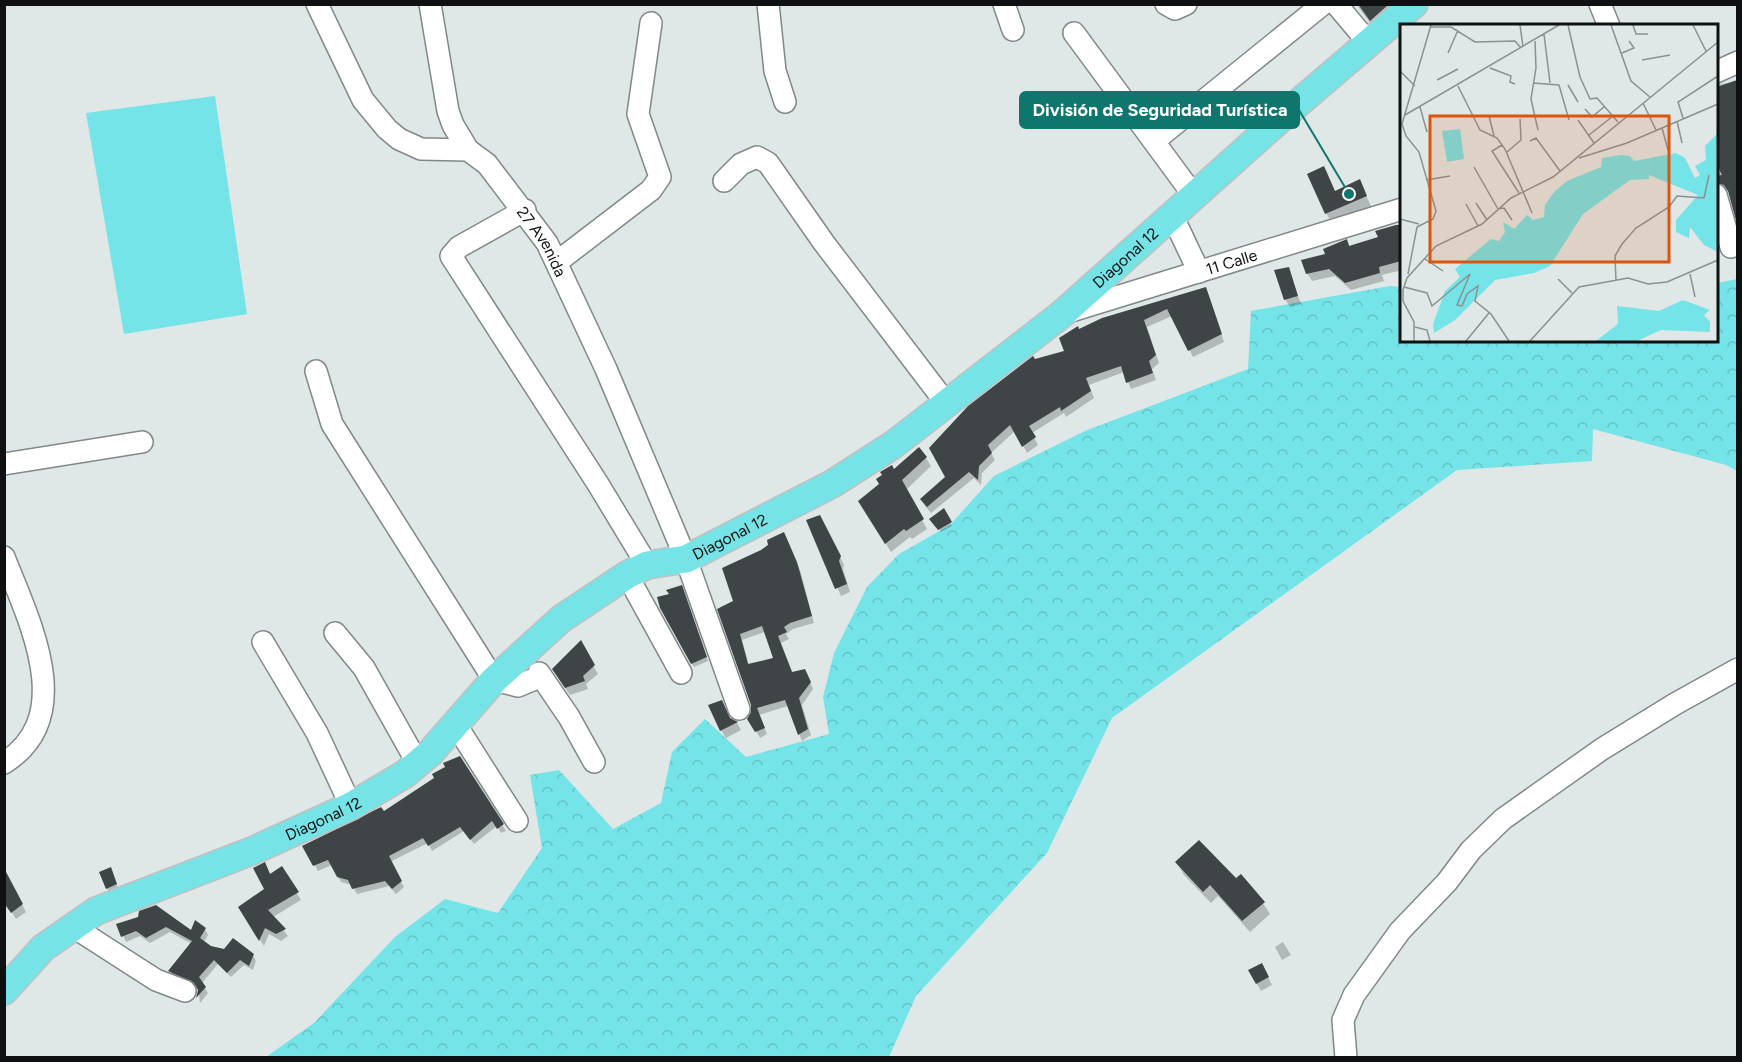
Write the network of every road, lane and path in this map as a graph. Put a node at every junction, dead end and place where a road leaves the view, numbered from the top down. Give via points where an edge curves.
1 (317, 4) edge
2 (430, 4) edge
3 (768, 4) edge
4 (1004, 4) edge
5 (1166, 4) edge
6 (1186, 4) edge
7 (1323, 4) edge
8 (1336, 4) edge
9 (1414, 4) edge
10 (1600, 4) edge
11 (651, 23) dead end
12 (1609, 24) edge
13 (1013, 30) dead end
14 (1074, 33) dead end
15 (1368, 42) junction
16 (1737, 62) edge
17 (1718, 71) edge
18 (785, 102) dead end
19 (1154, 141) junction
20 (468, 150) junction
21 (724, 181) dead end
22 (1194, 196) junction
23 (1718, 202) edge
24 (1400, 209) edge
25 (525, 210) junction
26 (1172, 215) junction
27 (1731, 248) dead end
28 (557, 262) junction
29 (1199, 272) junction
30 (1062, 314) junction
31 (316, 371) dead end
32 (946, 403) junction
33 (142, 442) dead end
34 (4, 464) edge
35 (4, 557) edge
36 (686, 559) junction
37 (637, 570) junction
38 (334, 633) dead end
39 (263, 642) dead end
40 (532, 663) junction
41 (1737, 669) edge
42 (681, 673) dead end
43 (494, 680) junction
44 (739, 709) dead end
45 (456, 725) junction
46 (594, 762) dead end
47 (4, 763) edge
48 (418, 764) junction
49 (351, 806) junction
50 (517, 821) dead end
51 (72, 926) junction
52 (4, 991) edge
53 (185, 991) dead end
54 (1347, 1058) edge

1 - 20 street via 359,93 387,129 399,140 421,149
2 - 20 street via 448,111
3 - 18 street via 775,71
4 - 13 street
5 - 6 street via 1174,9
7 - 19 street
8 - 15 street
9 - 15 main road, Diagonal 12
10 - 12 street
11 - 28 street via 638,114 660,177 651,190
14 - 19 street
15 - 22 main road, Diagonal 12
16 - 17 street
19 - 22 street
20 - 25 street, 27 Avenida via 488,164
21 - 32 street via 741,164 757,157 768,163
22 - 26 main road, Diagonal 12
23 - 27 street
24 - 29 street, 11 Calle
25 - 28 street, 27 Avenida
25 - 37 street via 451,256 598,484
26 - 29 street
26 - 30 main road, Diagonal 12
28 - 36 street, 27 Avenida
29 - 30 street, 11 Calle
30 - 32 main road, Diagonal 12
31 - 43 street via 332,424
32 - 36 main road, Diagonal 12 via 863,466
33 - 34 street
35 - 47 street via 38,645 44,691 32,737 19,754
36 - 37 main road, Diagonal 12
36 - 44 street, 27 Avenida
37 - 40 main road, Diagonal 12 via 561,619
37 - 42 street
38 - 48 street via 364,668
39 - 49 street via 317,733
40 - 43 main road, Diagonal 12
40 - 46 street
41 - 54 street via 1602,749 1503,819 1471,850 1447,882 1400,931 1354,995 1343,1020
43 - 45 main road, Diagonal 12
45 - 48 main road, Diagonal 12
45 - 50 street
48 - 49 main road, Diagonal 12
49 - 51 main road, Diagonal 12 via 252,851 96,911
51 - 52 main road, Diagonal 12 via 43,948
51 - 53 street via 156,980

